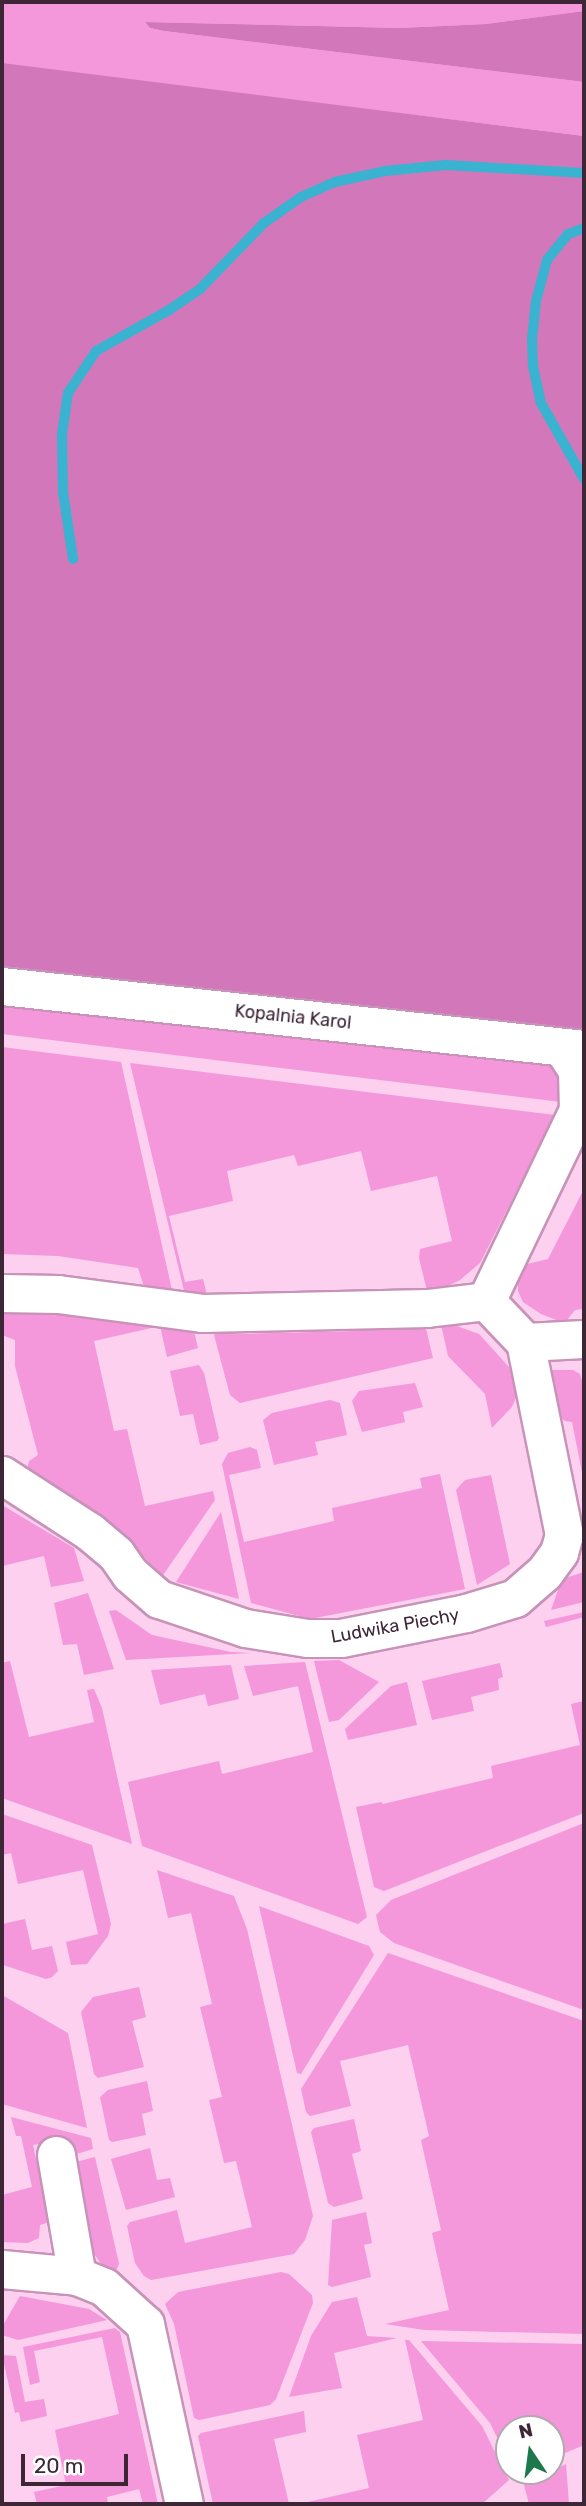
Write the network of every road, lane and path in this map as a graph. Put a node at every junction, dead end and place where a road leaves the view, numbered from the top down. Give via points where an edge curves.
1 (2, 986) edge
2 (573, 1048) edge
3 (581, 1107) edge
4 (2, 1293) edge
5 (486, 1301) junction
6 (584, 1339) edge
7 (525, 1342) junction
8 (2, 1475) edge
9 (56, 2155) dead end
10 (2, 2269) edge
11 (77, 2276) junction
12 (184, 2504) edge

1 - 2 street, Kopalnia Karol
2 - 3 street
3 - 5 street
4 - 5 street via 58,1294 202,1313 427,1308
5 - 7 street
6 - 7 street
7 - 8 street, Ludwika Piechy via 564,1535 544,1573 516,1598 466,1613 341,1638 307,1638 245,1628 159,1598 90,1532
9 - 11 street
10 - 11 street
11 - 12 street via 104,2287 145,2324

